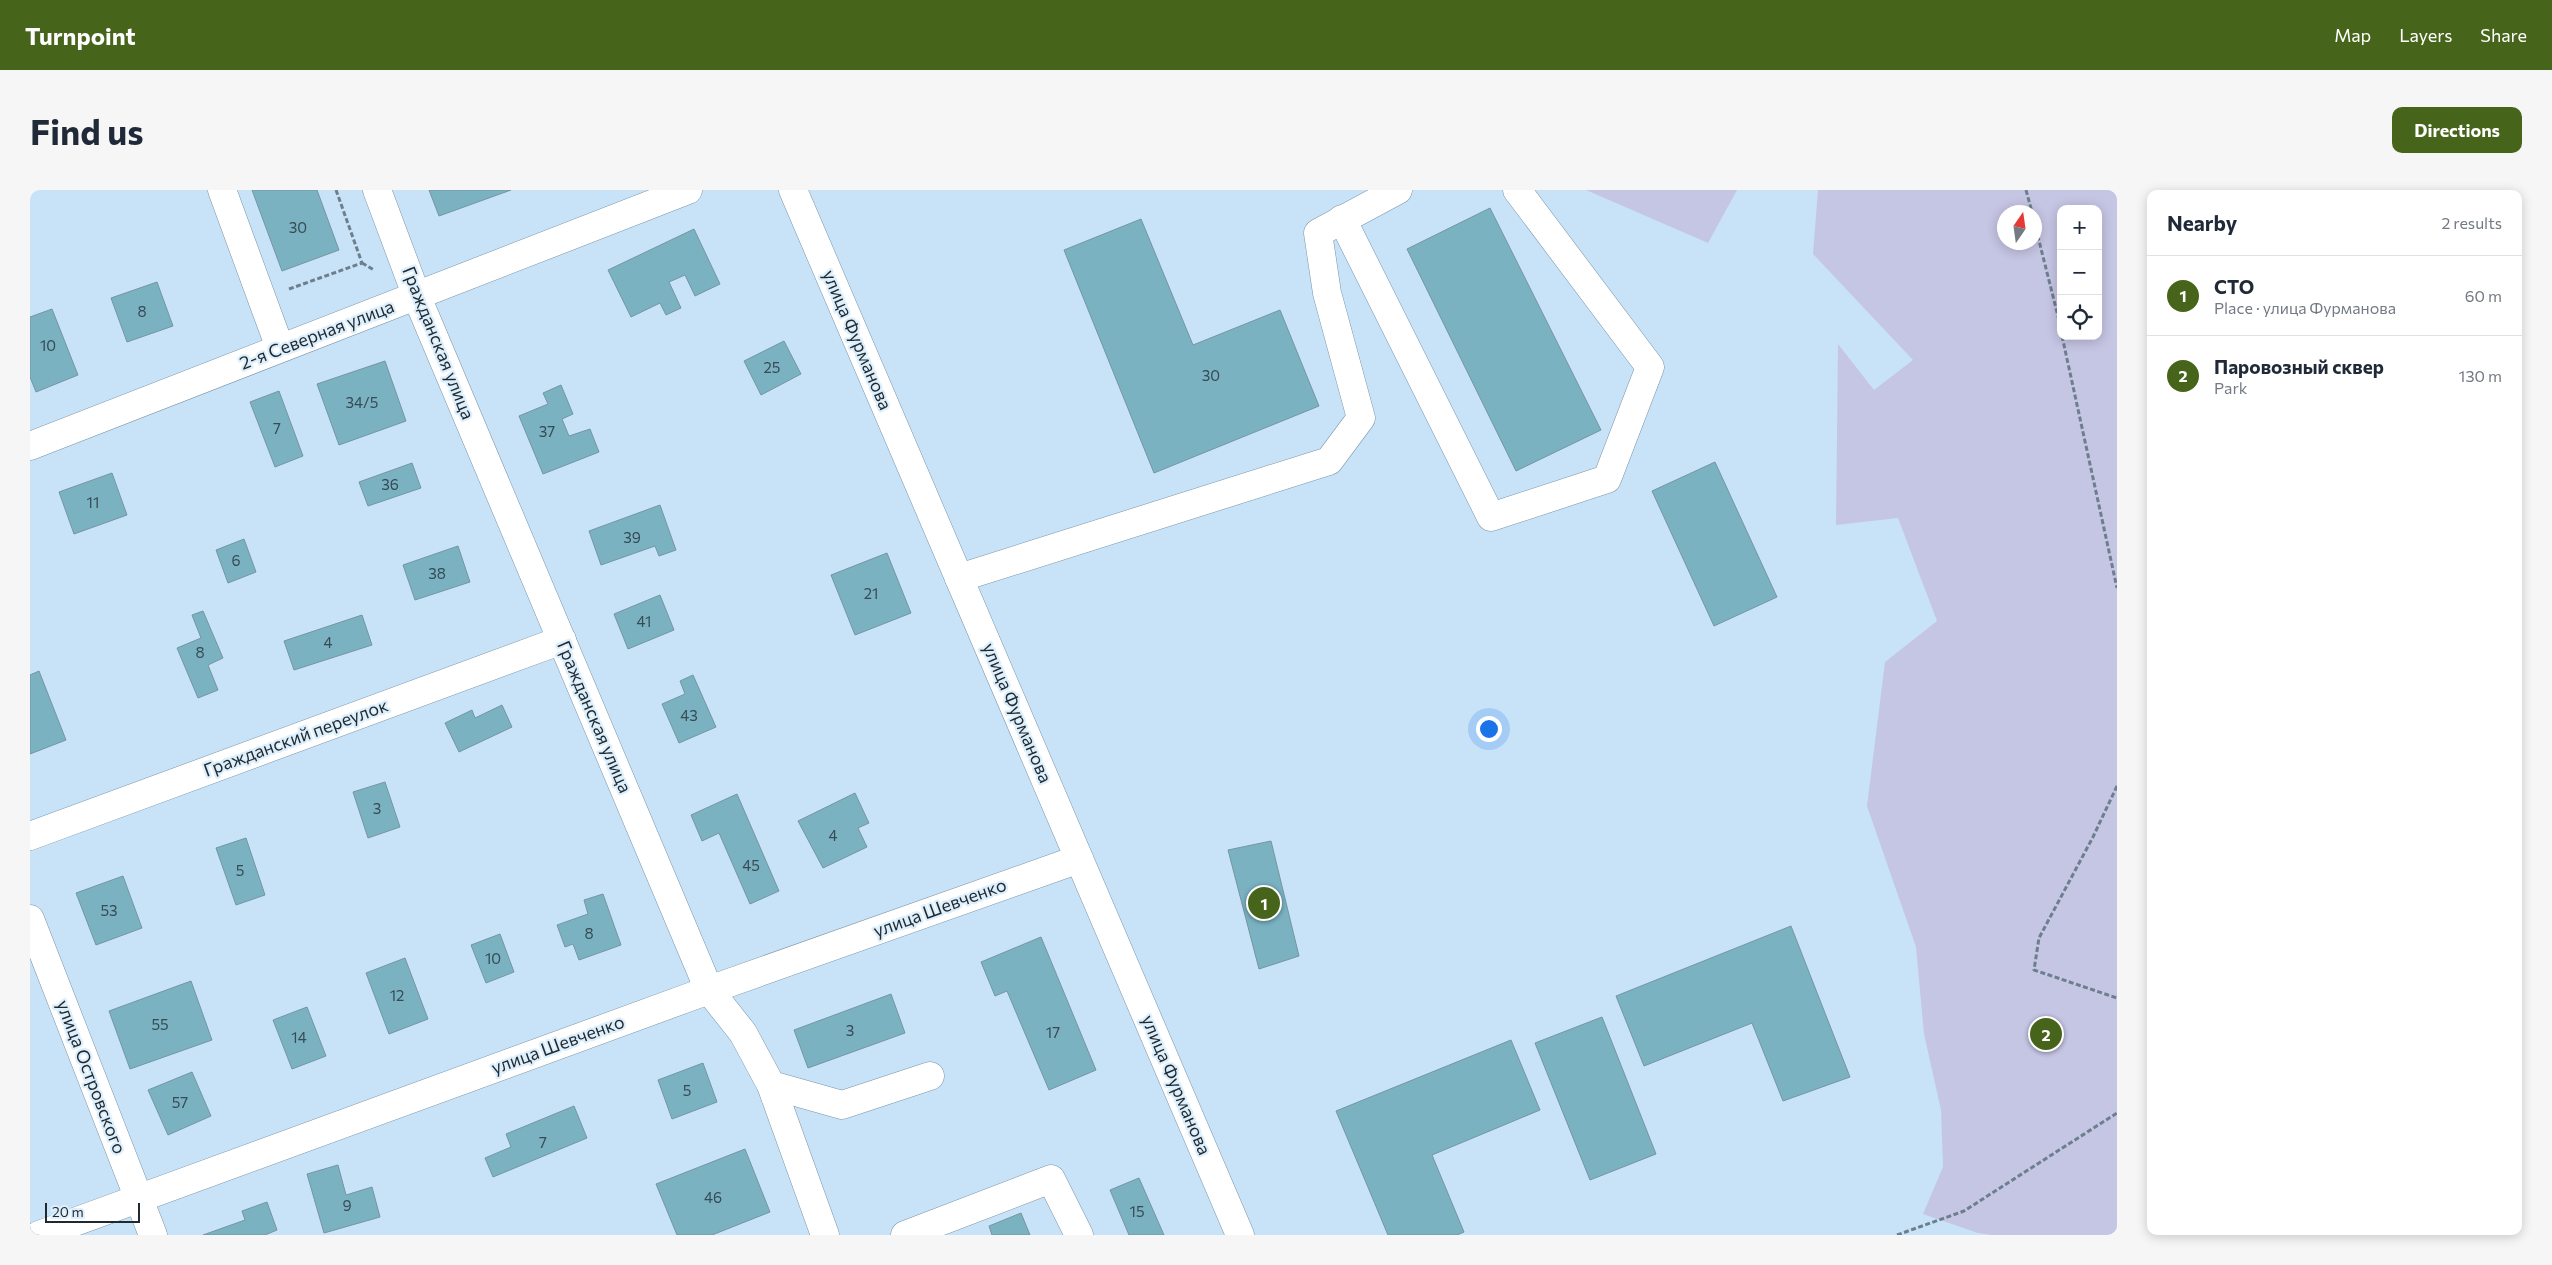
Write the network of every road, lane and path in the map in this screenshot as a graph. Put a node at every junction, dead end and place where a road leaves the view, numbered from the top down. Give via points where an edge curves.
1 (222, 190) edge
2 (336, 190) edge
3 (377, 190) edge
4 (688, 190) edge
5 (793, 190) edge
6 (1398, 190) edge
7 (1517, 190) edge
8 (2026, 190) edge
9 (2030, 205) edge
10 (1342, 219) junction
11 (2041, 250) edge
12 (417, 297) junction
13 (262, 298) junction
14 (2057, 312) edge
15 (2063, 340) edge
16 (280, 348) junction
17 (30, 446) edge
18 (959, 578) junction
19 (2117, 588) edge
20 (562, 640) junction
21 (2117, 786) edge
22 (30, 836) edge
23 (1079, 859) junction
24 (32, 931) edge
25 (709, 990) junction
26 (2117, 998) edge
27 (930, 1076) dead end
28 (772, 1084) junction
29 (2117, 1112) edge
30 (138, 1197) junction
31 (39, 1235) edge
32 (153, 1235) edge
33 (825, 1235) edge
34 (905, 1235) edge
35 (1079, 1235) edge
36 (1240, 1235) edge
37 (1897, 1235) edge

1 - 13 street
2 - 13 path via 362,263
3 - 12 street, Гражданская улица
4 - 12 street, 2-я Северная улица
5 - 18 street, улица Фурманова
6 - 10 street
7 - 10 street via 1650,367 1607,479 1491,517
8 - 9 path
10 - 18 street via 1318,233 1327,292 1361,418 1329,461
11 - 14 path
12 - 16 street, 2-я Северная улица
12 - 20 street, Гражданская улица
13 - 16 street
15 - 19 path
16 - 17 street, 2-я Северная улица
18 - 23 street, улица Фурманова
20 - 22 street, Гражданский переулок
20 - 25 street, Гражданская улица
21 - 26 path via 2039,938 2034,970
23 - 25 street, улица Шевченко
23 - 36 street, улица Фурманова
24 - 30 street, улица Островского
25 - 28 street, Гражданская улица via 743,1033
25 - 30 street, улица Шевченко
27 - 28 street via 842,1105
28 - 33 street, Гражданская улица
29 - 37 path via 1964,1211
30 - 31 street, улица Шевченко
30 - 32 street, улица Островского
34 - 35 street via 1051,1179

